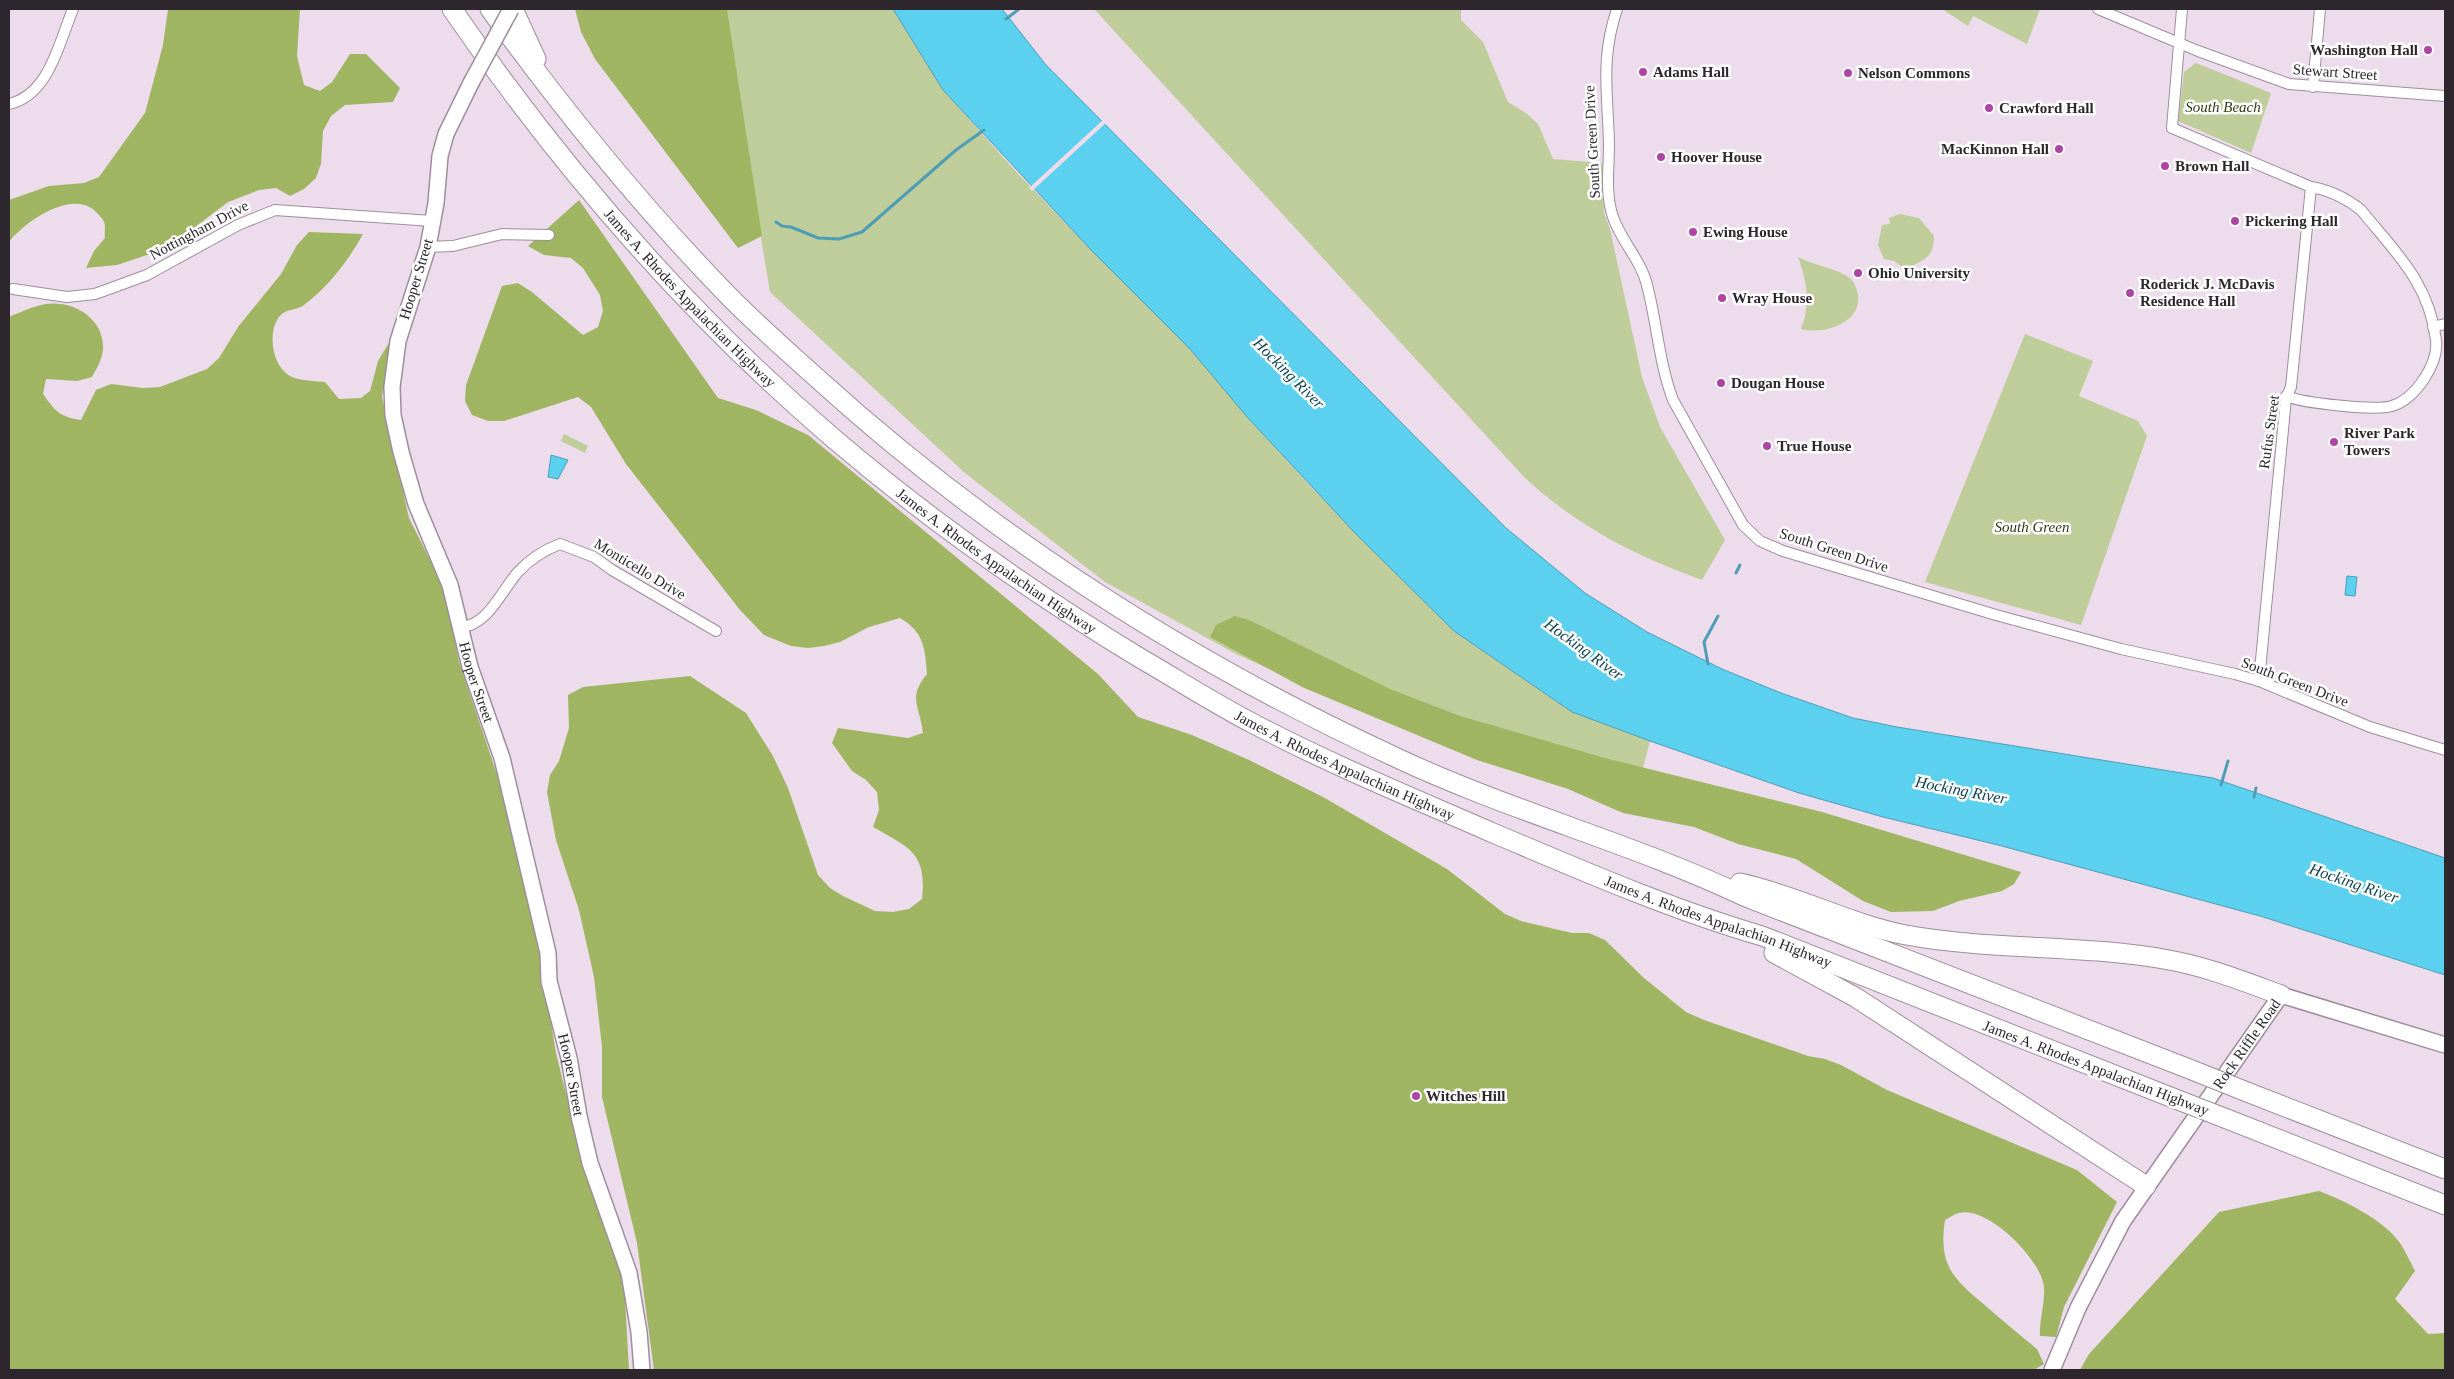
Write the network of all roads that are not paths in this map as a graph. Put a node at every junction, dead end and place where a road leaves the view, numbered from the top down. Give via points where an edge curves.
1 (73, 9) edge
2 (452, 9) edge
3 (490, 9) edge
4 (512, 9) edge
5 (1616, 9) edge
6 (2098, 9) edge
7 (2182, 9) edge
8 (2320, 9) edge
9 (2180, 44) junction
10 (2313, 87) junction
11 (551, 92) junction
12 (2445, 96) edge
13 (9, 104) edge
14 (2311, 187) junction
15 (432, 221) junction
16 (549, 235) dead end
17 (428, 247) junction
18 (13, 289) dead end
19 (2445, 324) edge
20 (2433, 327) junction
21 (2286, 396) junction
22 (460, 627) junction
23 (716, 631) dead end
24 (2259, 682) junction
25 (2445, 750) edge
26 (1697, 874) junction
27 (1725, 925) junction
28 (2281, 996) junction
29 (2445, 1045) edge
30 (2445, 1169) edge
31 (2146, 1186) junction
32 (2445, 1204) edge
33 (642, 1370) edge
34 (2052, 1370) edge

1 - 13 street via 39,86 29,96
2 - 27 highway, James A. Rhodes Appalachian Highway via 541,130 687,298 830,435 1016,578 1108,638 1254,724 1378,784 1556,860
3 - 11 highway, James A. Rhodes Appalachian Highway
4 - 11 highway
4 - 15 street, Hooper Street, bridge via 446,134
5 - 24 street, South Green Drive via 1605,58 1604,79 1612,214 1647,284 1665,379 1673,400 1746,530 1783,551 1896,586 2121,649
6 - 9 street, Stewart Street
7 - 9 street
8 - 10 street
9 - 10 street, Stewart Street via 2276,80
9 - 14 street via 2172,128
10 - 12 street, Stewart Street
11 - 26 highway, James A. Rhodes Appalachian Highway via 664,227 768,334 888,441 1038,556 1181,646 1260,691 1382,751 1459,784
14 - 20 street via 2331,192 2352,203 2394,249 2416,280
14 - 21 street, Rufus Street via 2291,387
15 - 17 street, Hooper Street
15 - 18 street, Nottingham Drive via 275,210 238,225 146,275 95,294 67,297
16 - 17 street via 502,234 453,246
17 - 22 street, Hooper Street via 398,341 392,387 393,415 416,504 450,585
19 - 20 street
20 - 21 street via 2436,345 2428,370 2416,389 2399,404 2374,407 2301,401
21 - 24 street, Rufus Street
22 - 23 street, Monticello Drive via 471,627 534,557 560,544 594,557
22 - 33 street, Hooper Street via 502,758 548,953 549,980 590,1163 629,1273
24 - 25 street, South Green Drive via 2362,724
26 - 28 highway via 1750,885 1836,915 1904,934 1954,942 2170,960
26 - 30 highway, James A. Rhodes Appalachian Highway, bridge via 1746,897
27 - 31 highway via 1855,997
27 - 32 highway, James A. Rhodes Appalachian Highway, bridge via 1762,936
28 - 29 street, Rock Riffle Road
28 - 31 street, Rock Riffle Road
31 - 34 street, Rock Riffle Road via 2100,1265

